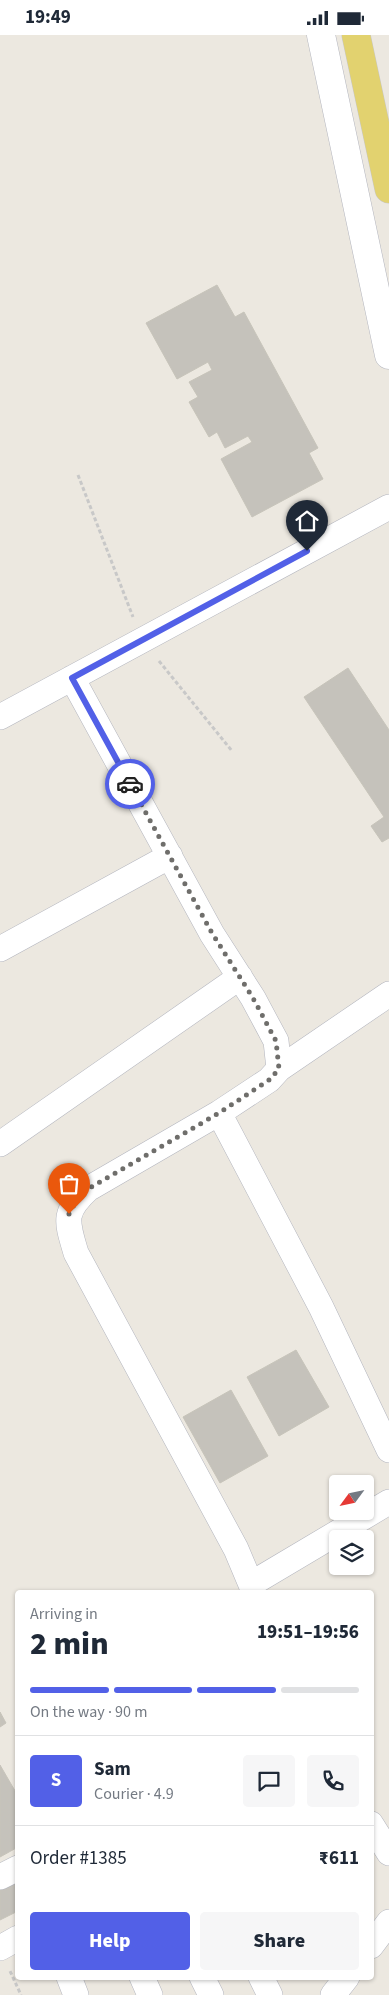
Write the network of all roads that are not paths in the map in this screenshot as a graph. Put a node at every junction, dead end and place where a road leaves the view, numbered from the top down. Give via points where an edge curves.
1 (321, 35) edge
2 (356, 35) edge
3 (389, 189) edge
4 (389, 355) edge
5 (389, 507) edge
6 (72, 678) junction
7 (0, 717) edge
8 (170, 855) junction
9 (0, 949) edge
10 (240, 977) junction
11 (389, 994) edge
12 (279, 1069) junction
13 (219, 1113) junction
14 (0, 1144) edge
15 (389, 1450) edge
16 (389, 1502) edge
17 (252, 1588) edge
18 (374, 1829) edge
19 (389, 1853) edge
20 (15, 1870) edge
21 (0, 1877) edge
22 (389, 1922) edge
23 (15, 1940) edge
24 (374, 1941) edge
25 (0, 1948) edge
26 (70, 1980) edge
27 (143, 1980) edge
28 (204, 1980) edge
29 (262, 1980) edge
30 (76, 1995) edge
31 (150, 1995) edge
32 (211, 1995) edge
33 (270, 1995) edge

1 - 4 street
2 - 3 main road
5 - 6 street
6 - 7 street
6 - 8 street
8 - 9 street
8 - 10 street
10 - 12 street via 276,1041
10 - 14 street
11 - 12 street
12 - 13 street via 269,1080
13 - 15 street via 321,1307
13 - 17 street via 88,1189 69,1214 69,1227 76,1253 236,1549
16 - 17 street
18 - 19 street
20 - 21 street
22 - 24 street
23 - 25 street
26 - 30 street
27 - 31 street
28 - 32 street
29 - 33 street

